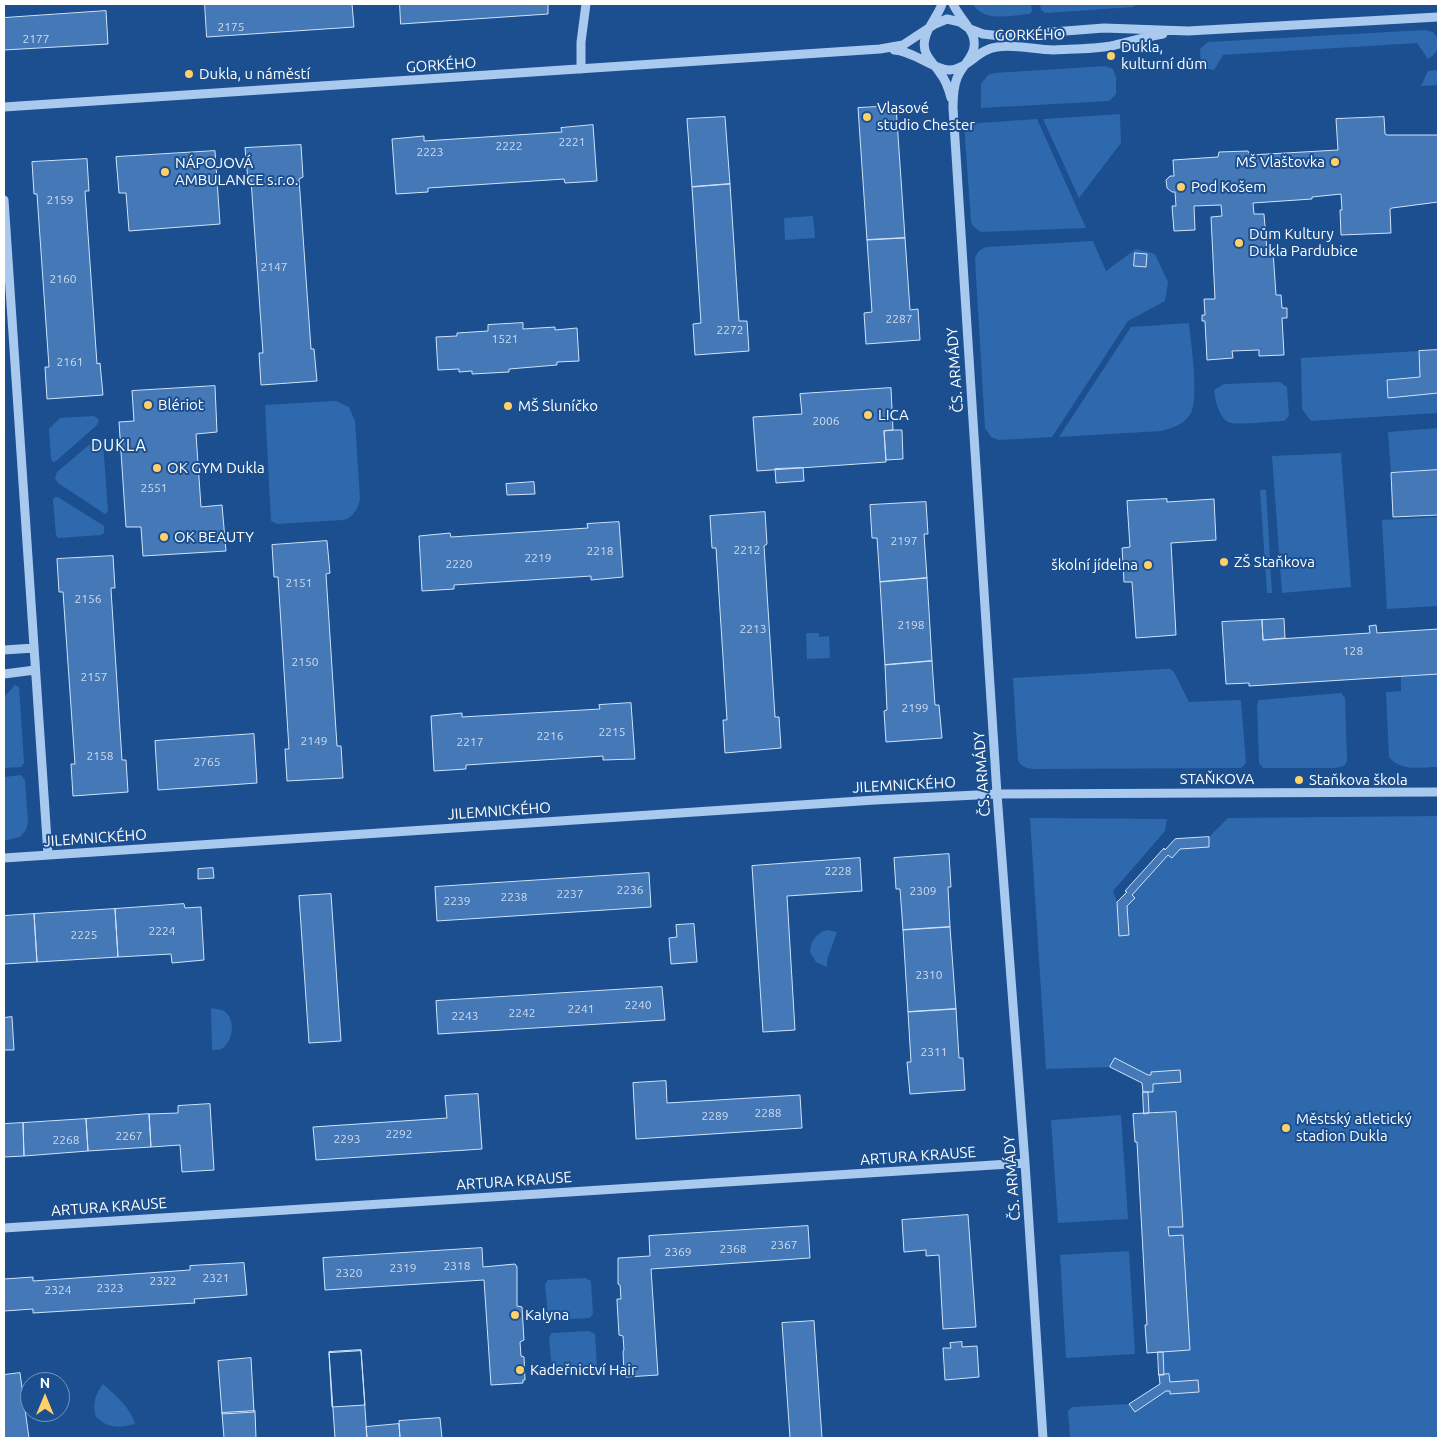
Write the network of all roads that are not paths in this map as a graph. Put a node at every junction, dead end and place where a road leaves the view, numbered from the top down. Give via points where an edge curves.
1 (586, 4) edge
2 (942, 4) edge
3 (953, 4) edge
4 (1438, 17) edge
5 (966, 26) junction
6 (930, 28) junction
7 (1188, 31) junction
8 (880, 49) junction
9 (968, 62) junction
10 (932, 64) junction
11 (581, 69) junction
12 (4, 107) edge
13 (953, 108) junction
14 (4, 200) edge
15 (6, 276) edge
16 (8, 303) edge
17 (34, 648) junction
18 (4, 650) edge
19 (35, 670) junction
20 (4, 674) edge
21 (1438, 792) edge
22 (997, 794) junction
23 (48, 855) junction
24 (4, 858) edge
25 (1025, 1163) junction
26 (4, 1228) edge
27 (1043, 1438) edge

1 - 11 street
2 - 6 street, ČS. ARMÁDY
3 - 5 street, ČS. ARMÁDY
4 - 7 street, GORKÉHO
5 - 6 street, GORKÉHO via 947,19
5 - 7 street, GORKÉHO via 983,34 1001,36 1104,28
5 - 9 street, ČS. ARMÁDY via 974,44
6 - 8 street, GORKÉHO via 904,45
6 - 10 street, ČS. ARMÁDY via 924,46
7 - 9 street, GORKÉHO via 1104,46 1053,50 996,47
8 - 10 street, GORKÉHO via 905,51
8 - 11 street, GORKÉHO
9 - 10 street, GORKÉHO via 951,70
9 - 13 street, ČS. ARMÁDY via 955,85
10 - 13 street, ČS. ARMÁDY via 946,83
11 - 12 street, GORKÉHO
13 - 22 street, ČS. ARMÁDY
14 - 15 street
15 - 16 street
16 - 17 street
17 - 18 street
17 - 19 street
19 - 20 street
19 - 23 street
21 - 22 street, STAŇKOVA
22 - 23 street, JILEMNICKÉHO
22 - 25 street, ČS. ARMÁDY
23 - 24 street, JILEMNICKÉHO
25 - 26 street, ARTURA KRAUSE
25 - 27 street, ČS. ARMÁDY

